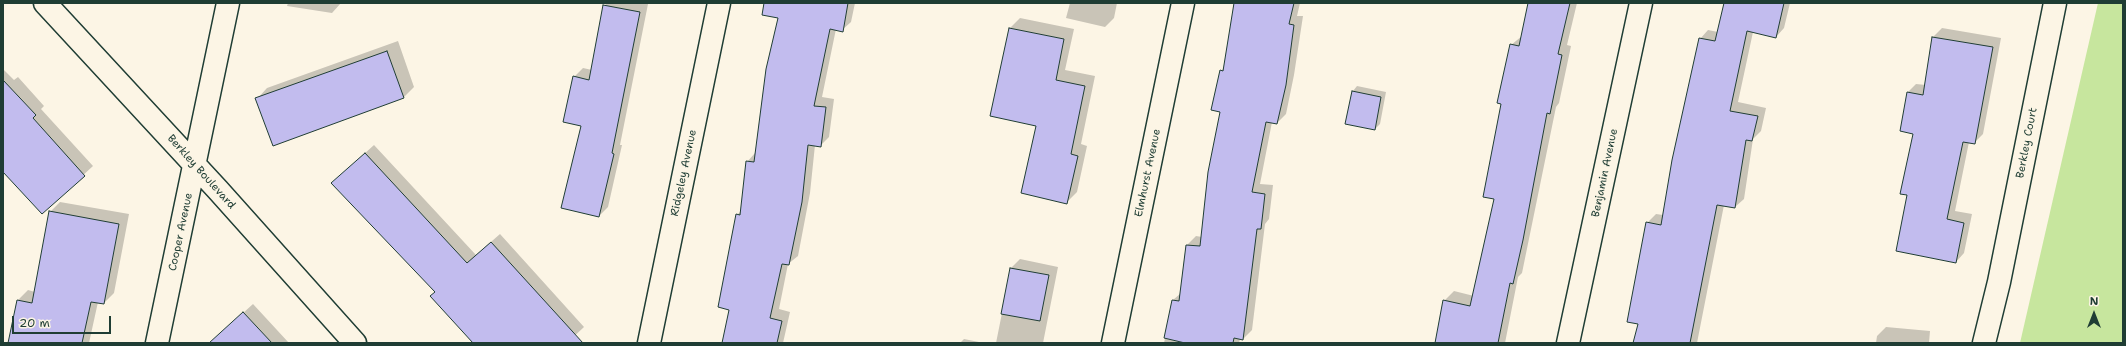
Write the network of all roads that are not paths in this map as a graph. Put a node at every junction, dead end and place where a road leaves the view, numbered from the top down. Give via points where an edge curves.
1 (45, 3) edge
2 (228, 3) edge
3 (719, 3) edge
4 (1183, 3) edge
5 (1641, 3) edge
6 (2055, 3) edge
7 (194, 165) junction
8 (157, 343) edge
9 (355, 343) edge
10 (649, 343) edge
11 (1113, 343) edge
12 (1568, 343) edge
13 (1984, 343) edge

1 - 7 street, Berkley Boulevard
2 - 7 street, Cooper Avenue
3 - 10 street, Ridgeley Avenue
4 - 11 street, Elmhurst Avenue
5 - 12 street, Benjamin Avenue
6 - 13 street, Berkley Court via 1999,282
7 - 8 street, Cooper Avenue
7 - 9 street, Berkley Boulevard

